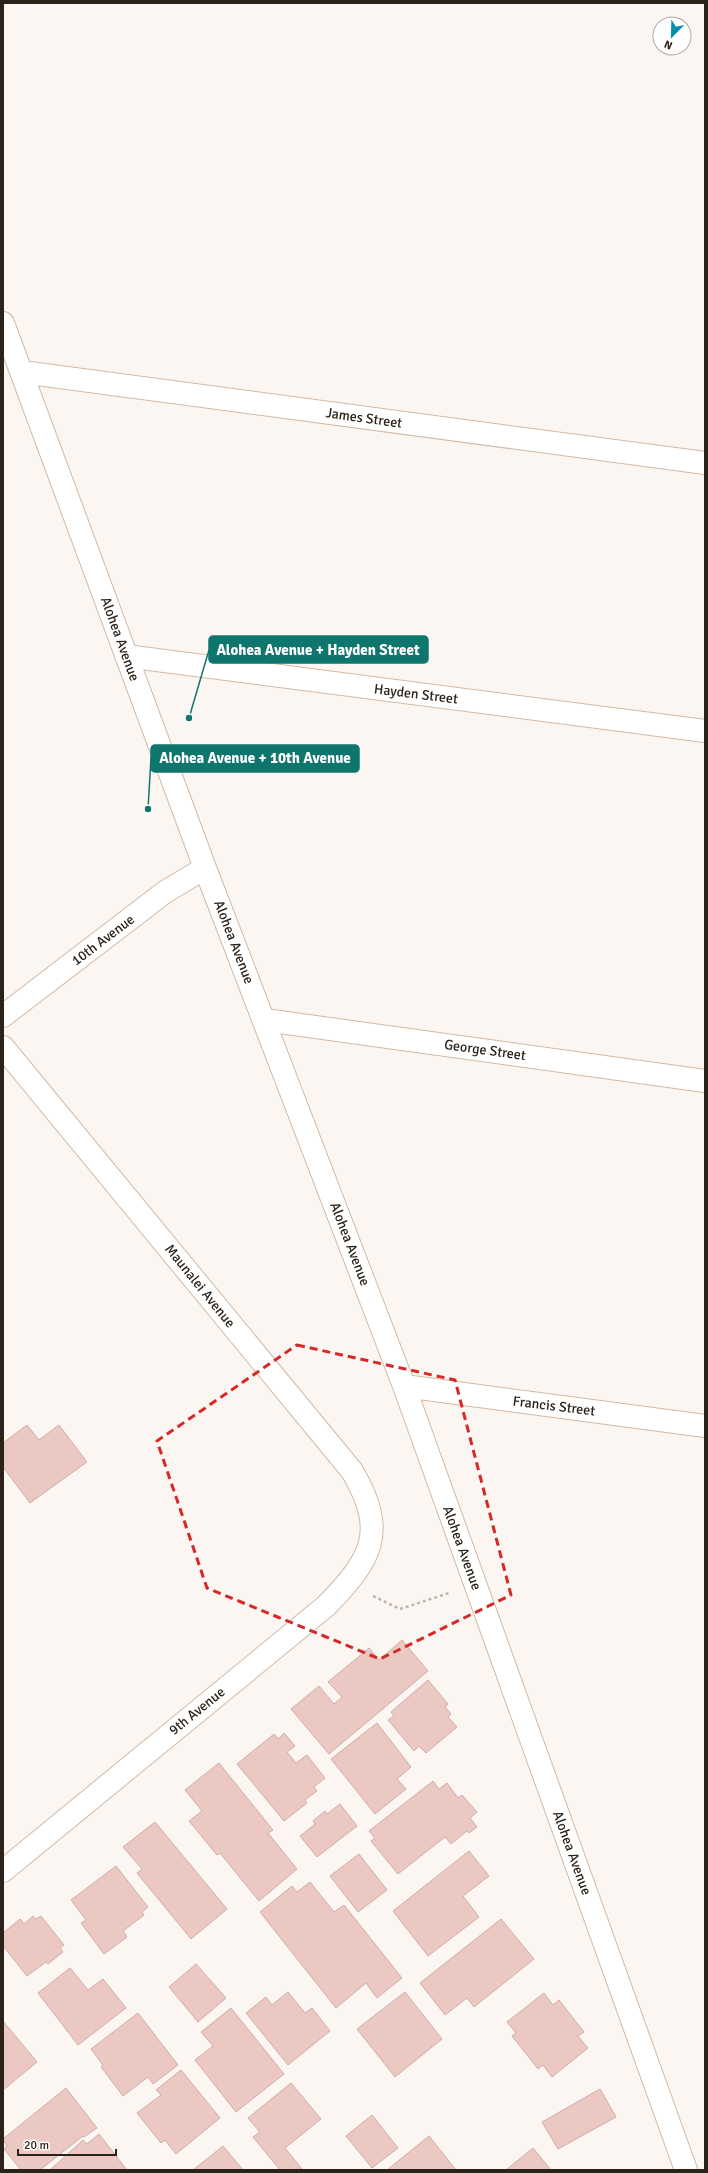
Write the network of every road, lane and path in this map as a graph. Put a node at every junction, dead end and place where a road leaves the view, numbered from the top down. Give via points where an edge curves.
1 (3, 323) edge
2 (22, 372) junction
3 (705, 463) edge
4 (126, 656) junction
5 (705, 731) edge
6 (205, 868) junction
7 (3, 1016) edge
8 (265, 1020) junction
9 (3, 1047) edge
10 (705, 1081) edge
11 (404, 1386) junction
12 (705, 1426) edge
13 (372, 1536) joint
14 (475, 1584) junction
15 (400, 1609) dead end
16 (3, 1871) edge
17 (686, 2170) edge

1 - 2 street, Alohea Avenue
2 - 3 street, James Street
2 - 4 street, Alohea Avenue
4 - 5 street, Hayden Street
4 - 6 street, Alohea Avenue
6 - 7 street, 10th Avenue via 166,892
6 - 8 street, Alohea Avenue
8 - 10 street, George Street
8 - 11 street, Alohea Avenue
9 - 13 street, Maunalei Avenue via 352,1471 372,1515
11 - 12 street, Francis Street
11 - 14 street, Alohea Avenue
13 - 16 street, 9th Avenue via 364,1562 326,1606
14 - 15 path
14 - 17 street, Alohea Avenue

